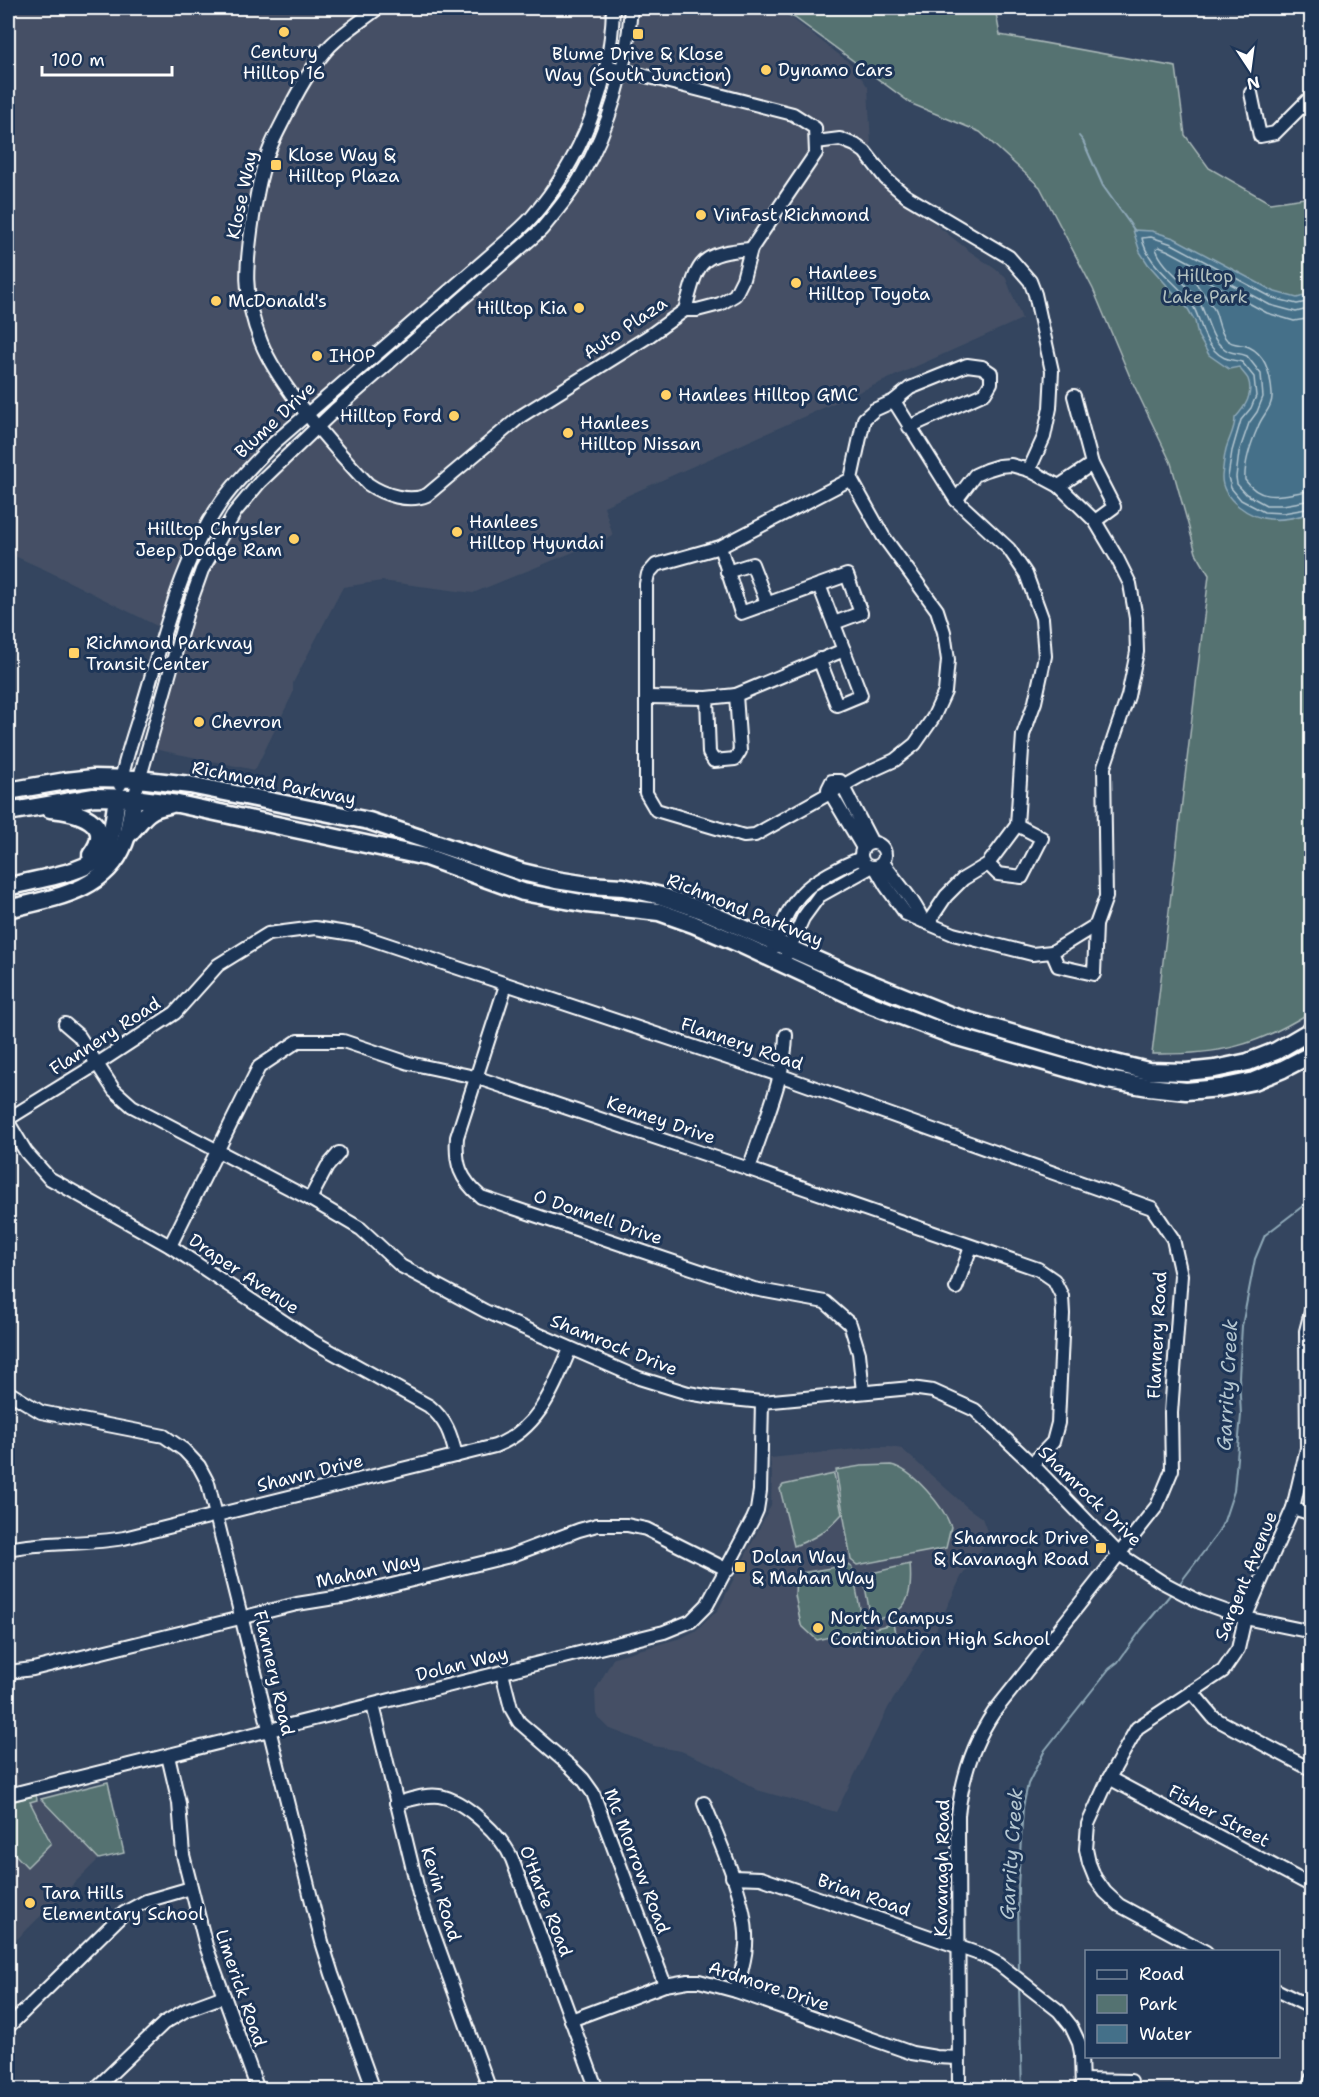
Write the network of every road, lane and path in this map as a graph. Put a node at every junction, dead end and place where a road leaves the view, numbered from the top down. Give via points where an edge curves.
1 (378, 8) edge
2 (613, 8) edge
3 (631, 8) edge
4 (607, 66) junction
5 (622, 69) junction
6 (1251, 93) dead end
7 (1311, 96) edge
8 (816, 142) junction
9 (751, 249) junction
10 (685, 310) junction
11 (1074, 396) dead end
12 (894, 401) junction
13 (308, 414) junction
14 (318, 426) junction
15 (909, 427) junction
16 (1092, 464) junction
17 (1029, 470) junction
18 (851, 479) junction
19 (1059, 486) junction
20 (956, 500) junction
21 (1095, 521) junction
22 (720, 547) junction
23 (727, 572) junction
24 (819, 585) junction
25 (767, 603) junction
26 (834, 623) junction
27 (844, 650) junction
28 (819, 659) junction
29 (736, 695) junction
30 (647, 697) junction
31 (707, 698) junction
32 (121, 778) junction
33 (138, 779) junction
34 (843, 786) junction
35 (8, 791) edge
36 (831, 794) junction
37 (125, 798) junction
38 (178, 804) junction
39 (28, 808) junction
40 (8, 812) edge
41 (854, 820) junction
42 (1017, 825) junction
43 (127, 837) junction
44 (866, 850) junction
45 (987, 864) junction
46 (876, 865) junction
47 (68, 872) junction
48 (8, 887) edge
49 (8, 909) edge
50 (926, 922) junction
51 (1096, 925) junction
52 (1052, 952) junction
53 (780, 953) junction
54 (506, 985) junction
55 (65, 1024) dead end
56 (1311, 1030) edge
57 (786, 1035) dead end
58 (1311, 1054) edge
59 (97, 1064) junction
60 (779, 1075) junction
61 (475, 1077) junction
62 (8, 1120) edge
63 (218, 1150) junction
64 (339, 1153) dead end
65 (749, 1169) junction
66 (310, 1199) junction
67 (170, 1246) junction
68 (971, 1247) junction
69 (956, 1288) dead end
70 (1311, 1308) edge
71 (570, 1349) junction
72 (8, 1392) edge
73 (863, 1392) junction
74 (762, 1402) junction
75 (456, 1456) junction
76 (1032, 1464) junction
77 (1293, 1508) junction
78 (1311, 1514) edge
79 (217, 1515) junction
80 (8, 1549) edge
81 (1119, 1554) junction
82 (728, 1570) junction
83 (243, 1618) junction
84 (1245, 1618) junction
85 (1311, 1632) edge
86 (8, 1672) edge
87 (502, 1673) junction
88 (1193, 1693) junction
89 (373, 1705) junction
90 (269, 1730) junction
91 (168, 1756) junction
92 (1311, 1770) edge
93 (1109, 1778) junction
94 (8, 1795) edge
95 (396, 1803) junction
96 (704, 1803) dead end
97 (732, 1876) junction
98 (1311, 1886) edge
99 (191, 1888) junction
100 (959, 1947) junction
101 (1202, 1950) edge
102 (665, 1985) junction
103 (736, 1991) junction
104 (1280, 1991) edge
105 (224, 1996) junction
106 (1311, 2008) edge
107 (571, 2020) junction
108 (8, 2027) edge
109 (958, 2058) junction
110 (1311, 2079) edge
111 (1131, 2081) dead end
112 (1082, 2085) edge
113 (94, 2090) edge
114 (258, 2090) edge
115 (374, 2090) edge
116 (490, 2090) edge
117 (597, 2090) edge
118 (959, 2090) edge
119 (1306, 2090) edge

1 - 13 street, Klose Way via 331,45 300,87 271,147 255,204 246,263 254,322 267,355
2 - 4 street, Blume Drive
3 - 5 street, Blume Drive
4 - 5 street
4 - 13 street, Blume Drive via 583,137 549,196 530,219
5 - 8 street via 793,114 815,128
5 - 14 street, Blume Drive via 599,141 579,180 541,230
6 - 7 street via 1260,136 1275,133
8 - 9 street, Auto Plaza via 816,153
8 - 17 street via 840,139 855,145 906,196 1009,256 1030,281 1052,371 1044,437
9 - 10 street, Auto Plaza via 735,295 720,304
9 - 10 street via 730,251 700,264
10 - 14 street, Auto Plaza via 520,416 421,498 407,498 368,484
11 - 16 street
12 - 15 street
12 - 15 street via 910,388 967,365 991,373 985,393
12 - 18 street via 864,419
13 - 14 street, Auto Plaza
13 - 32 street, Blume Drive via 246,471 222,501 187,564
14 - 33 street, Blume Drive via 235,512 207,560 185,618
15 - 20 street
16 - 19 street
16 - 21 street via 1114,507
17 - 19 street
17 - 20 street via 1011,465 986,470 975,475
18 - 22 street
18 - 34 street via 883,536 937,610 948,660 945,692 915,744 895,760
19 - 21 street
20 - 42 street via 1009,549 1026,574 1042,618 1045,656 1023,735
21 - 51 street via 1130,584 1137,652 1128,696 1104,767 1106,897
22 - 23 street
22 - 30 street via 656,565 648,574
23 - 25 street via 752,564
23 - 25 street via 741,613
24 - 25 street
24 - 26 street
24 - 26 street via 847,575 861,613
26 - 27 street
27 - 28 street
27 - 28 street via 861,695 837,705
28 - 29 street
29 - 31 street
29 - 31 street via 740,751 735,759 714,761 708,753
30 - 31 street
30 - 36 street via 646,793 656,810 744,836 755,835
32 - 33 highway, Richmond Parkway
32 - 35 highway, Richmond Parkway via 66,781
32 - 37 street, Blume Drive
33 - 37 street, Blume Drive
33 - 53 highway, Richmond Parkway via 190,785 369,821 522,872 661,896 702,910
34 - 36 street
34 - 41 street
36 - 41 street
37 - 38 highway, Richmond Parkway
37 - 39 highway, Richmond Parkway via 94,798
37 - 43 highway
37 - 47 highway via 103,853 93,863
38 - 43 highway via 152,808
38 - 53 highway, Richmond Parkway via 426,857 533,894 659,912
39 - 40 highway, Richmond Parkway
39 - 47 highway via 67,810 95,824 99,835 96,848
41 - 44 street
42 - 45 street
42 - 45 street via 1042,838 1022,877 998,874
43 - 49 highway via 112,866 94,881 64,894
44 - 46 street via 865,864
44 - 46 street via 878,844 883,850
44 - 53 street via 802,891 791,906
45 - 50 street via 963,879
46 - 50 street via 906,914
46 - 53 street via 819,896
47 - 48 highway
50 - 52 street via 953,934 1032,954
51 - 52 street
51 - 52 street via 1094,974 1058,966
53 - 56 highway, Richmond Parkway via 952,1016 1148,1071 1215,1070 1248,1062
53 - 58 highway, Richmond Parkway via 872,1005 954,1036 1108,1080 1186,1091 1220,1088 1254,1081
54 - 59 street, Flannery Road via 358,935 315,928 268,934 218,965 175,1013
54 - 60 street, Flannery Road
54 - 61 street, O Donnell Drive
55 - 59 street, Shamrock Drive via 79,1036
57 - 60 street
59 - 62 street, Flannery Road
59 - 63 street, Shamrock Drive via 114,1090 132,1106
60 - 65 street
60 - 81 street, Flannery Road via 1152,1208 1173,1239 1181,1275 1172,1381 1172,1470 1157,1506
61 - 63 street, Kenney Drive via 409,1063 343,1041 298,1041 259,1067
61 - 65 street, Kenney Drive
61 - 73 street, O Donnell Drive via 456,1153 459,1170 481,1197 754,1289 825,1302 850,1324 859,1353
62 - 67 street, Draper Avenue via 26,1152 49,1178
63 - 66 street, Shamrock Drive
63 - 67 street, Kenney Drive
64 - 66 street
65 - 68 street, Kenney Drive
66 - 71 street, Shamrock Drive via 361,1229 401,1266 485,1311
67 - 75 street, Draper Avenue via 314,1342 429,1406 447,1425
68 - 69 street
68 - 76 street, Kenney Drive via 1038,1269 1054,1281 1062,1296 1058,1423 1053,1442
70 - 77 street, Sargent Avenue via 1306,1331 1306,1448
71 - 74 street, Shamrock Drive via 665,1386 712,1397
71 - 75 street, Shawn Drive via 549,1398 524,1430 495,1446
72 - 79 street, Flannery Road via 41,1412 164,1436 199,1466
73 - 74 street, Shamrock Drive
73 - 76 street, Shamrock Drive via 933,1391 975,1410
74 - 82 street, Dolan Way via 759,1500
75 - 79 street, Shawn Drive
76 - 81 street, Shamrock Drive
77 - 78 street
77 - 84 street, Sargent Avenue
79 - 80 street, Shawn Drive via 107,1541
79 - 83 street, Flannery Road
81 - 84 street, Shamrock Drive via 1200,1602
81 - 100 street, Kavanagh Road via 994,1712 970,1758 958,1815
82 - 83 street, Mahan Way via 646,1529 597,1525 510,1556
82 - 87 street, Dolan Way via 708,1605 677,1628
83 - 86 street, Mahan Way
83 - 90 street, Flannery Road
84 - 85 street, Shamrock Drive
84 - 88 street, Sargent Avenue via 1238,1649 1223,1671
87 - 89 street, Dolan Way
87 - 102 street, Mc Morrow Road via 519,1722 571,1767 593,1793
88 - 92 street via 1214,1718
88 - 93 street, Sargent Avenue via 1137,1728
89 - 90 street, Dolan Way
89 - 95 street, Kevin Road
90 - 91 street, Dolan Way
90 - 115 street, Flannery Road via 327,1957
91 - 94 street, Dolan Way
91 - 99 street, Limerick Road
93 - 98 street, Fisher Street
93 - 101 street, Sargent Avenue via 1092,1812 1086,1836 1095,1878 1119,1905
95 - 107 street, O'Harte Road via 444,1797 478,1818 502,1841
95 - 116 street, Kevin Road via 422,1902
96 - 97 street
97 - 100 street, Brian Road via 761,1878
97 - 103 street via 746,1927 745,1958
99 - 105 street, Limerick Road
99 - 108 street via 146,1901 124,1913
100 - 109 street, Kavanagh Road
100 - 112 street, Brian Road via 992,1959 1059,2011 1079,2043
102 - 103 street, Ardmore Drive via 699,1981
102 - 107 street, Ardmore Drive
103 - 109 street, Ardmore Drive via 912,2053
104 - 106 street
105 - 113 street via 164,2023
105 - 114 street, Limerick Road
107 - 117 street, O'Harte Road
109 - 118 street, Kavanagh Road
110 - 119 street
111 - 112 street

